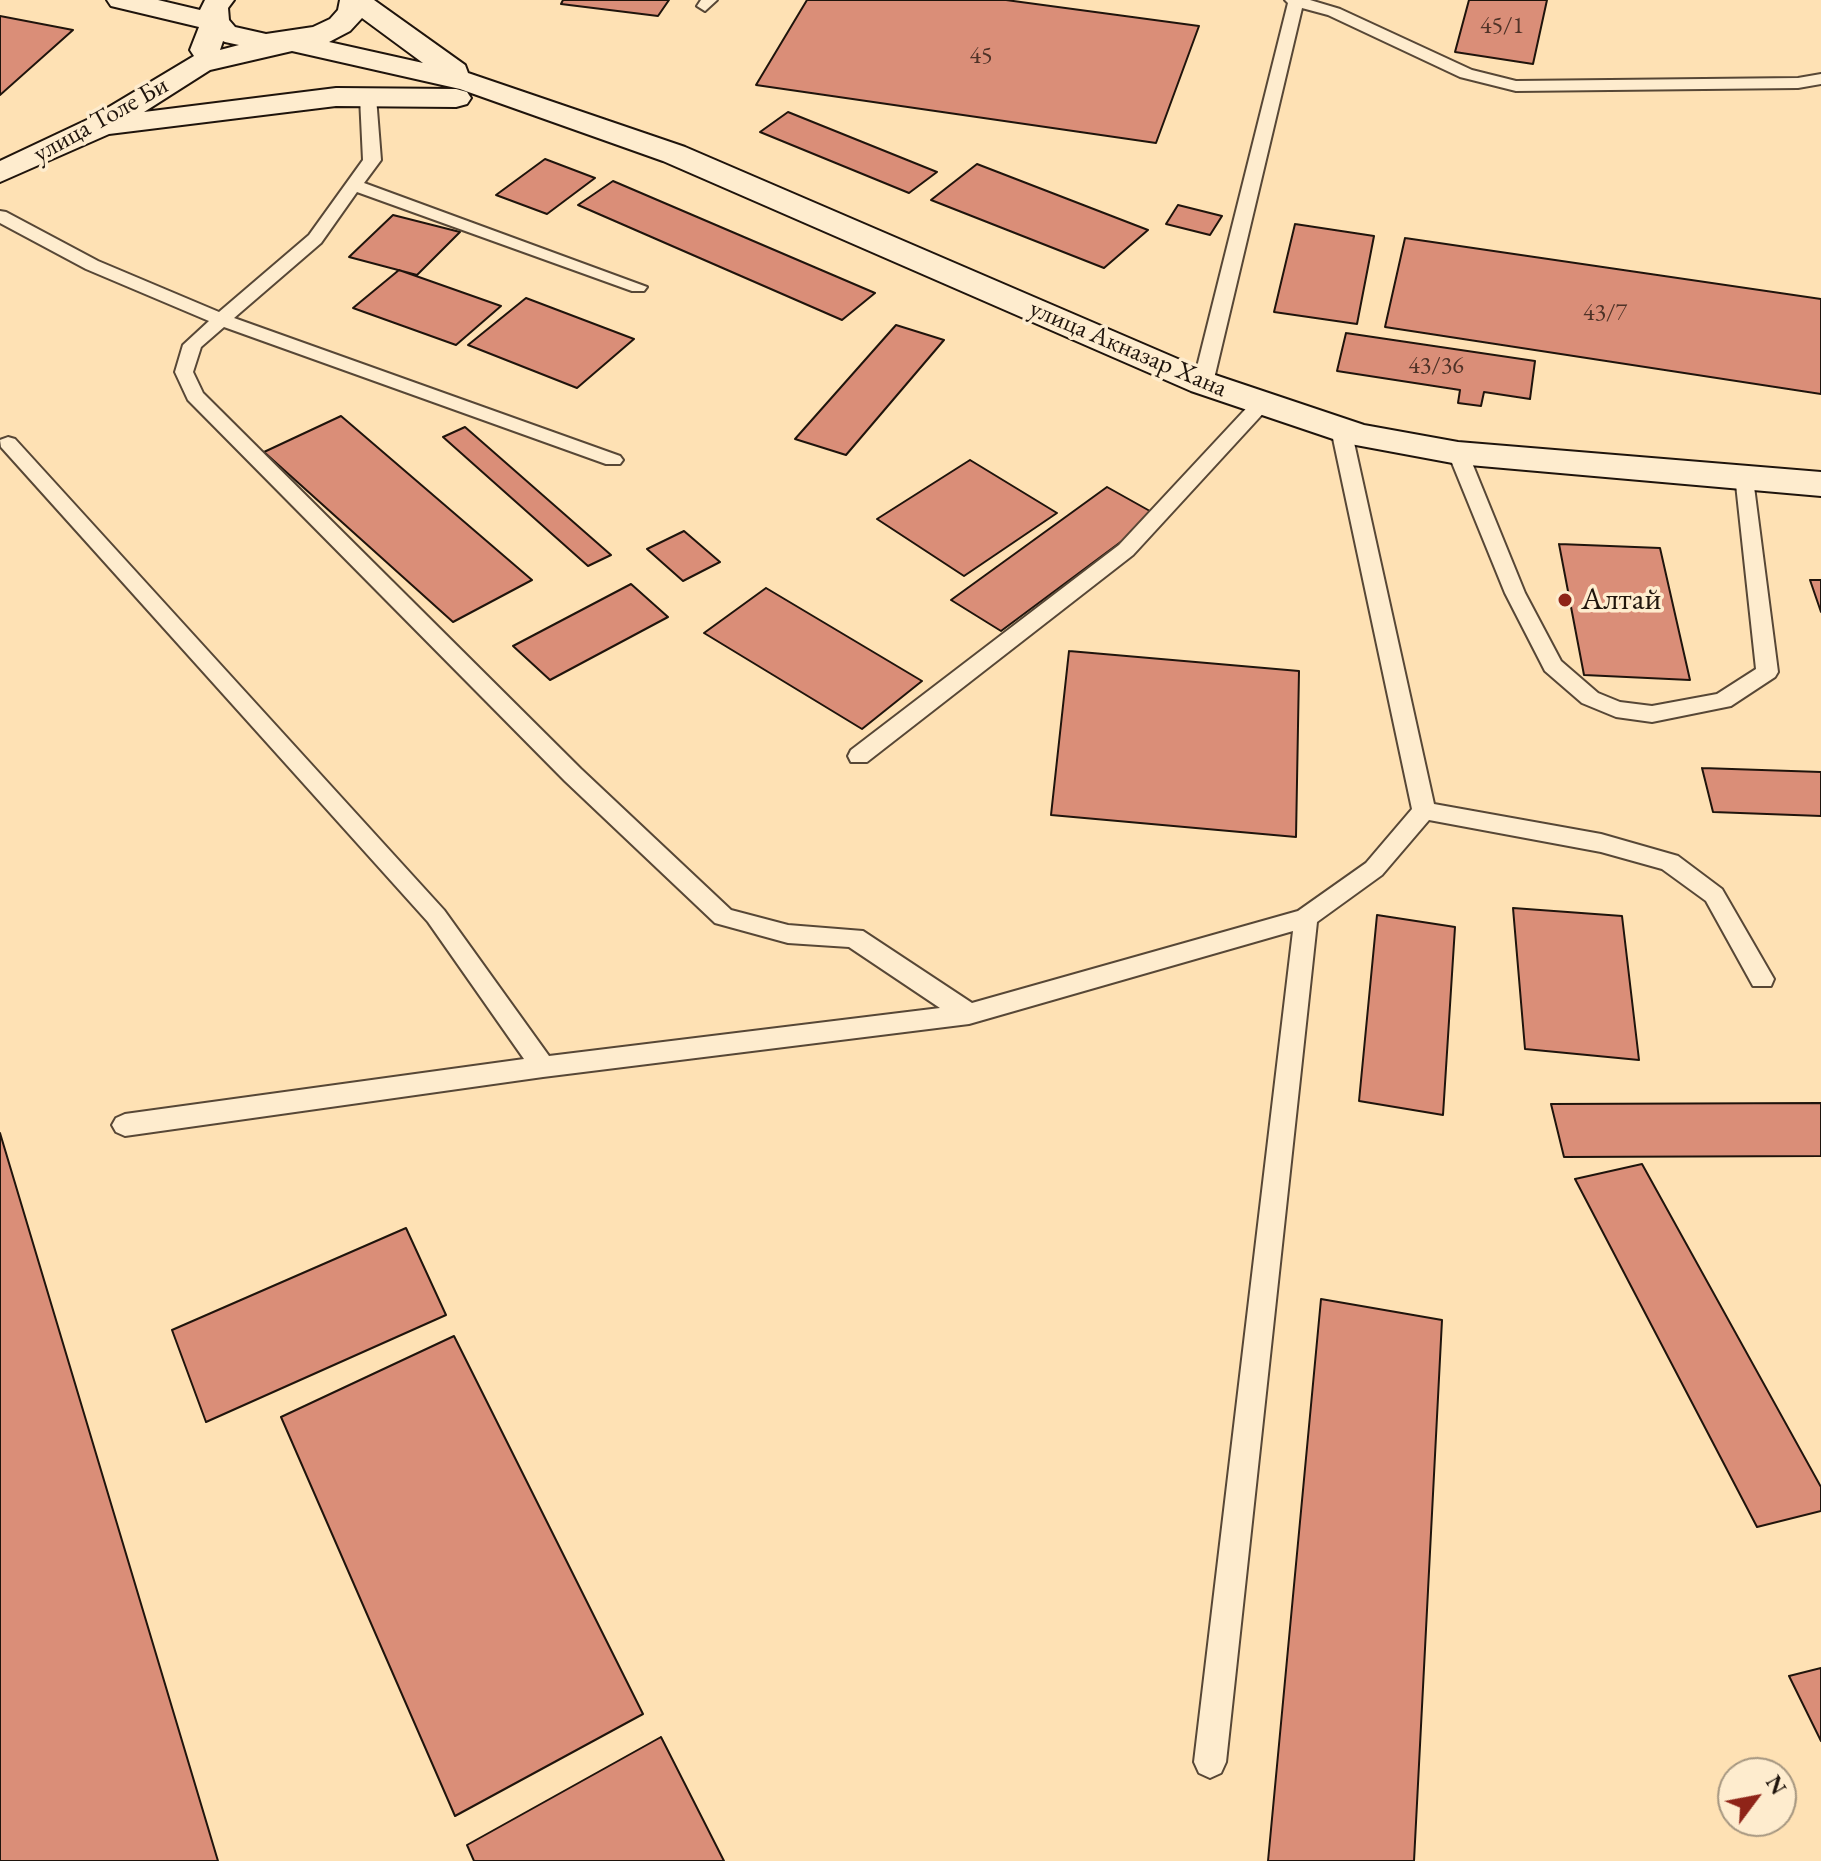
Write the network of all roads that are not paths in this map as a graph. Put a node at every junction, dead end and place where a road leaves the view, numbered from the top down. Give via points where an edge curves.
1 (121, 0) edge
2 (355, 0) edge
3 (1294, 0) edge
4 (218, 11) edge
5 (292, 42) junction
6 (200, 63) junction
7 (1821, 79) edge
8 (469, 82) junction
9 (368, 97) junction
10 (523, 101) junction
11 (100, 126) junction
12 (0, 173) edge
13 (353, 185) junction
14 (0, 216) edge
15 (638, 287) dead end
16 (222, 320) junction
17 (1203, 383) junction
18 (1262, 403) junction
19 (1341, 429) junction
20 (8, 443) dead end
21 (1458, 453) junction
22 (613, 460) dead end
23 (1745, 475) junction
24 (1821, 484) edge
25 (859, 756) dead end
26 (1424, 811) junction
27 (1306, 918) junction
28 (1762, 979) dead end
29 (969, 1014) junction
30 (543, 1067) junction
31 (125, 1125) dead end
32 (1210, 1762) dead end

1 - 4 main road
2 - 5 main road, улица Толе Би via 340,25
2 - 8 main road, улица Акназар Хана
3 - 7 lane via 1334,12 1466,74 1516,86
3 - 17 lane
4 - 5 main road via 225,33 244,40
4 - 6 main road, улица Толе Би
5 - 6 main road, улица Толе Би
5 - 8 main road, улица Акназар Хана
6 - 11 main road, улица Толе Би
8 - 10 main road, улица Акназар Хана
9 - 10 main road
9 - 11 main road
9 - 13 lane via 372,160
10 - 17 main road, улица Акназар Хана via 674,154
11 - 12 main road, улица Толе Би
13 - 15 lane
13 - 16 lane via 315,239
14 - 16 lane via 92,265
16 - 22 lane
16 - 29 lane via 192,345 184,372 195,396 573,775 723,917 788,934 854,938
17 - 18 main road, улица Акназар Хана
18 - 19 main road, улица Акназар Хана
18 - 25 lane via 1126,550
19 - 21 main road, улица Акназар Хана
19 - 26 lane
20 - 30 lane via 436,916
21 - 23 main road, улица Акназар Хана
21 - 23 lane via 1515,593 1553,666 1590,698 1616,709 1652,714 1723,701 1767,672
23 - 24 main road, улица Акназар Хана
26 - 27 lane via 1374,869
26 - 28 lane via 1601,843 1670,862 1714,895
27 - 29 lane
27 - 32 lane
29 - 30 lane
30 - 31 lane

